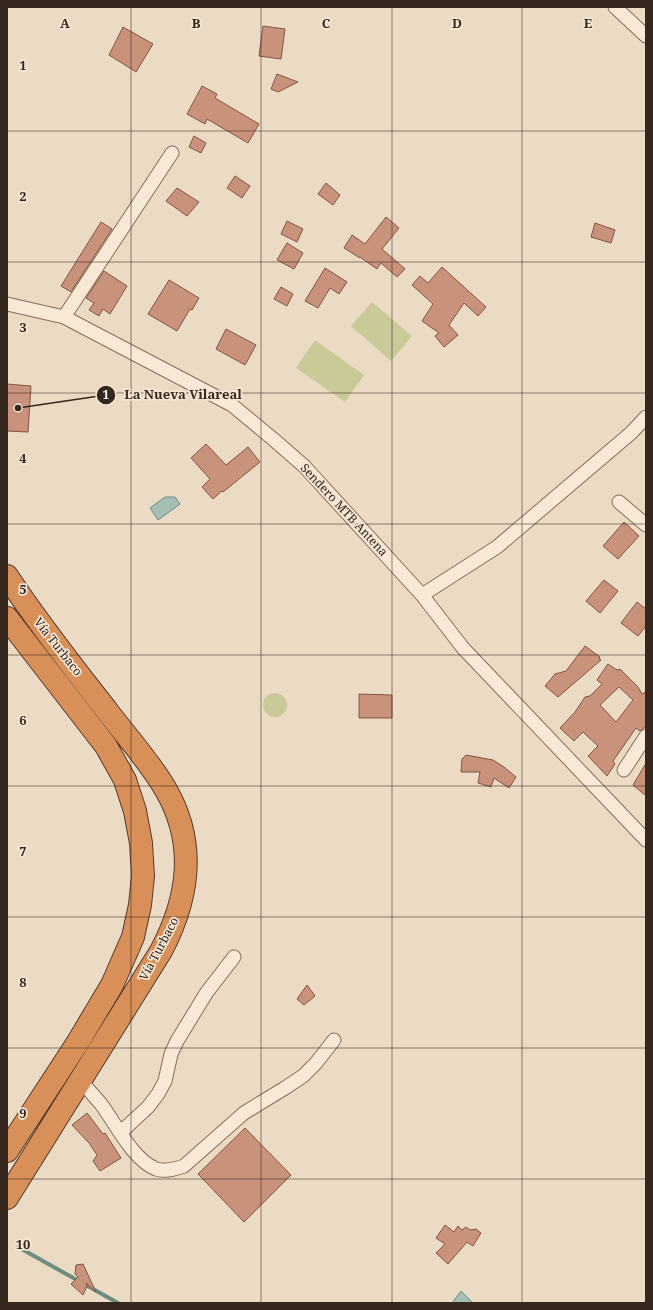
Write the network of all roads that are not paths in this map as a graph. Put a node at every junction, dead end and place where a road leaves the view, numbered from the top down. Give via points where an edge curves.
1 (615, 7) edge
2 (646, 36) edge
3 (172, 153) dead end
4 (7, 304) edge
5 (64, 317) junction
6 (646, 417) edge
7 (619, 502) dead end
8 (646, 525) edge
9 (7, 576) edge
10 (422, 595) junction
11 (7, 618) edge
12 (646, 736) edge
13 (624, 770) dead end
14 (646, 840) edge
15 (234, 957) dead end
16 (334, 1040) dead end
17 (81, 1080) junction
18 (121, 1132) junction
19 (7, 1151) edge
20 (7, 1198) edge

1 - 2 street
3 - 5 street
4 - 5 street, Sendero MTB Antena
5 - 10 street, Sendero MTB Antena via 232,405 304,466
6 - 10 street via 631,433 497,547
7 - 8 street
9 - 17 highway, Vía Turbaco via 29,609 166,789 176,810 185,849 185,882 179,912 170,933
10 - 14 street, Sendero MTB Antena via 463,648
11 - 19 highway, Vía Turbaco via 106,746 125,780 135,811 141,843 143,876 133,937 112,985
12 - 13 street
15 - 18 street via 207,992 177,1041 171,1054 165,1081 158,1094
16 - 18 street via 303,1076 244,1113 184,1166 172,1170 158,1170 146,1164 132,1150
17 - 18 street
17 - 20 highway, Vía Turbaco

